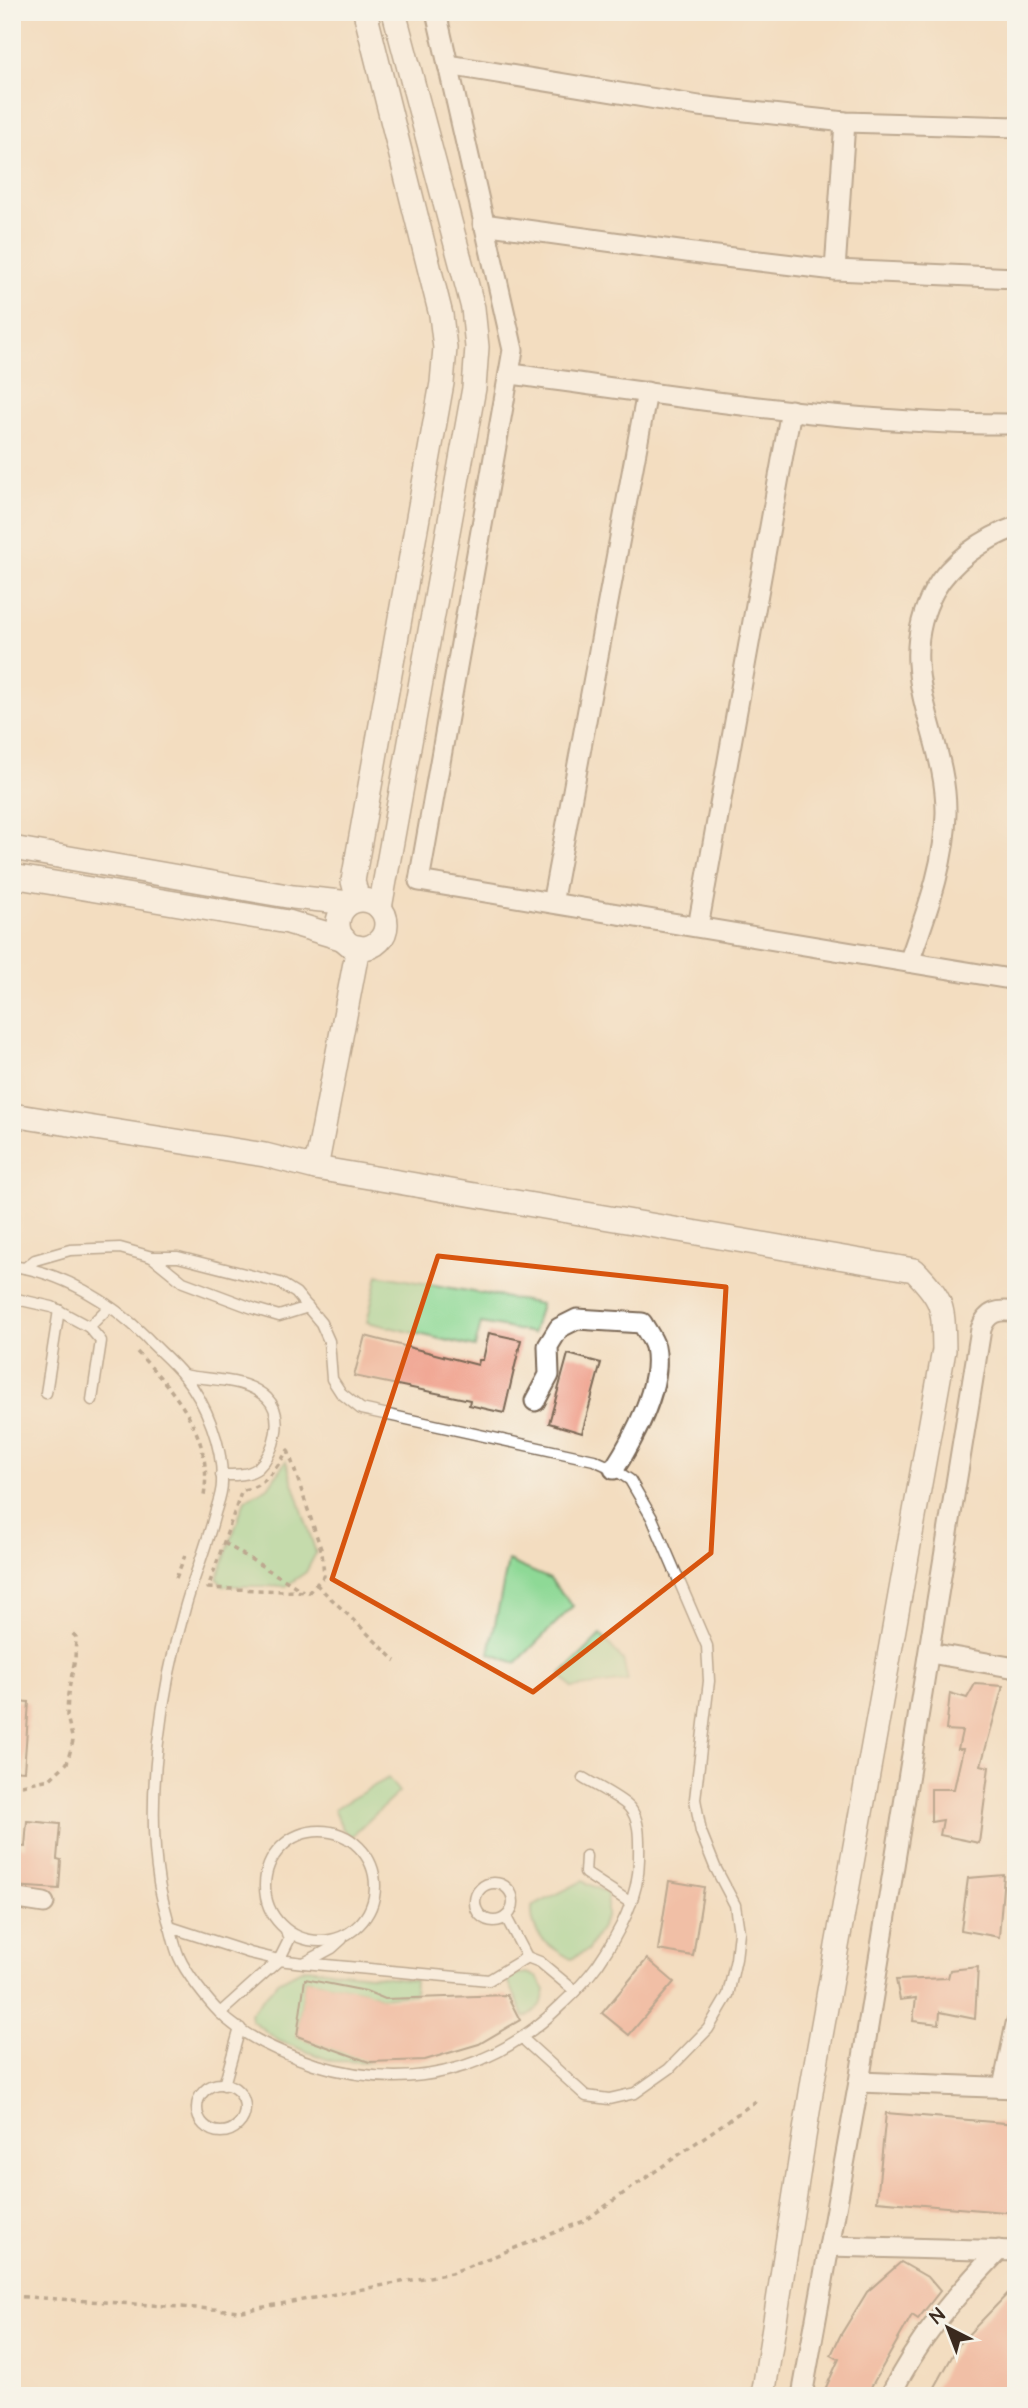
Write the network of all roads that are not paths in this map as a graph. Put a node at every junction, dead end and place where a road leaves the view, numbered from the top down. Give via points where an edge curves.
1 (365, 12) edge
2 (394, 12) edge
3 (436, 12) edge
4 (447, 65) junction
5 (845, 122) junction
6 (1016, 127) edge
7 (483, 224) junction
8 (835, 270) junction
9 (1016, 278) edge
10 (511, 374) junction
11 (647, 392) junction
12 (791, 410) junction
13 (1016, 424) edge
14 (1016, 527) edge
15 (12, 848) edge
16 (12, 876) edge
17 (554, 893) dead end
18 (354, 902) junction
19 (380, 908) junction
20 (700, 916) dead end
21 (351, 943) junction
22 (909, 962) junction
23 (1016, 980) edge
24 (12, 1115) edge
25 (316, 1168) junction
26 (152, 1257) junction
27 (12, 1266) edge
28 (25, 1268) junction
29 (12, 1298) edge
30 (109, 1307) junction
31 (308, 1307) junction
32 (59, 1310) junction
33 (1016, 1312) edge
34 (89, 1327) junction
35 (183, 1375) junction
36 (46, 1393) dead end
37 (92, 1400) dead end
38 (536, 1401) dead end
39 (614, 1469) junction
40 (221, 1475) junction
41 (930, 1653) junction
42 (1016, 1668) edge
43 (583, 1778) dead end
44 (586, 1856) dead end
45 (12, 1898) edge
46 (44, 1903) dead end
47 (631, 1903) junction
48 (506, 1917) junction
49 (170, 1927) junction
50 (286, 1930) junction
51 (346, 1935) junction
52 (527, 1957) junction
53 (279, 1960) junction
54 (304, 1963) junction
55 (575, 1991) junction
56 (220, 2013) junction
57 (1016, 2024) edge
58 (240, 2028) junction
59 (523, 2039) junction
60 (859, 2082) junction
61 (224, 2085) junction
62 (1010, 2088) edge
63 (829, 2246) junction
64 (1007, 2251) edge
65 (763, 2396) edge
66 (803, 2396) edge
67 (890, 2396) edge

1 - 18 street via 441,315 445,348
2 - 19 street via 473,308 477,347 474,388
3 - 4 street
4 - 5 street via 699,106
4 - 7 street
5 - 6 street
5 - 8 street
7 - 8 street
7 - 10 street via 513,349
8 - 9 street
10 - 11 street
10 - 22 street via 419,881
11 - 12 street
11 - 17 street
12 - 13 street via 951,424
12 - 20 street
14 - 22 street via 971,551 943,575 922,613 916,655 946,811 942,857
15 - 18 street via 293,897
16 - 21 street via 288,922
18 - 19 street via 366,900
18 - 21 street via 340,916 340,932
19 - 21 street via 385,932 374,944
21 - 25 street
22 - 23 street
24 - 25 street via 265,1155
25 - 65 street via 914,1270 943,1307 944,1350 813,2080
26 - 28 lane via 120,1248 70,1250
26 - 31 lane via 178,1257 280,1283
26 - 31 lane via 183,1282 255,1309 279,1316
27 - 28 lane
28 - 30 lane via 78,1287
29 - 32 lane
30 - 34 lane
30 - 35 lane via 130,1321
31 - 39 lane via 329,1341 332,1379 361,1409 594,1460
32 - 34 lane
32 - 36 lane
33 - 41 street via 996,1311 981,1329
34 - 37 lane via 101,1341
35 - 40 lane via 215,1438
35 - 40 lane via 236,1382 267,1398 272,1406 276,1434 265,1458 250,1472
38 - 39 street via 549,1375 548,1346 559,1328 577,1319 642,1323 655,1346 655,1380 636,1434
39 - 59 lane via 630,1480 652,1518 707,1646 709,1681 695,1799 701,1832 735,1905 736,1959 728,1995 708,2029 668,2069 635,2093 609,2099 586,2096
40 - 49 lane via 207,1545 179,1628 154,1777 159,1883
41 - 42 street
41 - 60 street
43 - 47 lane via 630,1808 639,1831 639,1877
44 - 47 lane via 585,1873
45 - 46 street
47 - 55 lane via 612,1944
48 - 48 lane via 514,1900 508,1888 496,1882 483,1886 475,1896 478,1913 495,1922
48 - 52 lane
49 - 53 lane
49 - 56 lane via 180,1958
50 - 51 lane via 312,1941
50 - 51 lane via 270,1910 265,1894 271,1860 297,1836 331,1831 363,1850 373,1867 376,1886 364,1921
50 - 53 lane via 289,1940
51 - 54 lane
52 - 54 lane via 489,1980
52 - 55 lane
53 - 54 lane
53 - 56 lane
55 - 59 lane
56 - 58 lane
57 - 62 street
58 - 59 lane via 302,2060 365,2076 397,2078 446,2072 489,2058
58 - 61 lane
60 - 62 street
60 - 63 street
61 - 61 lane via 205,2091 198,2106 201,2122 222,2132 237,2126 245,2106 239,2092
63 - 64 street
63 - 66 street
64 - 67 street via 933,2324

